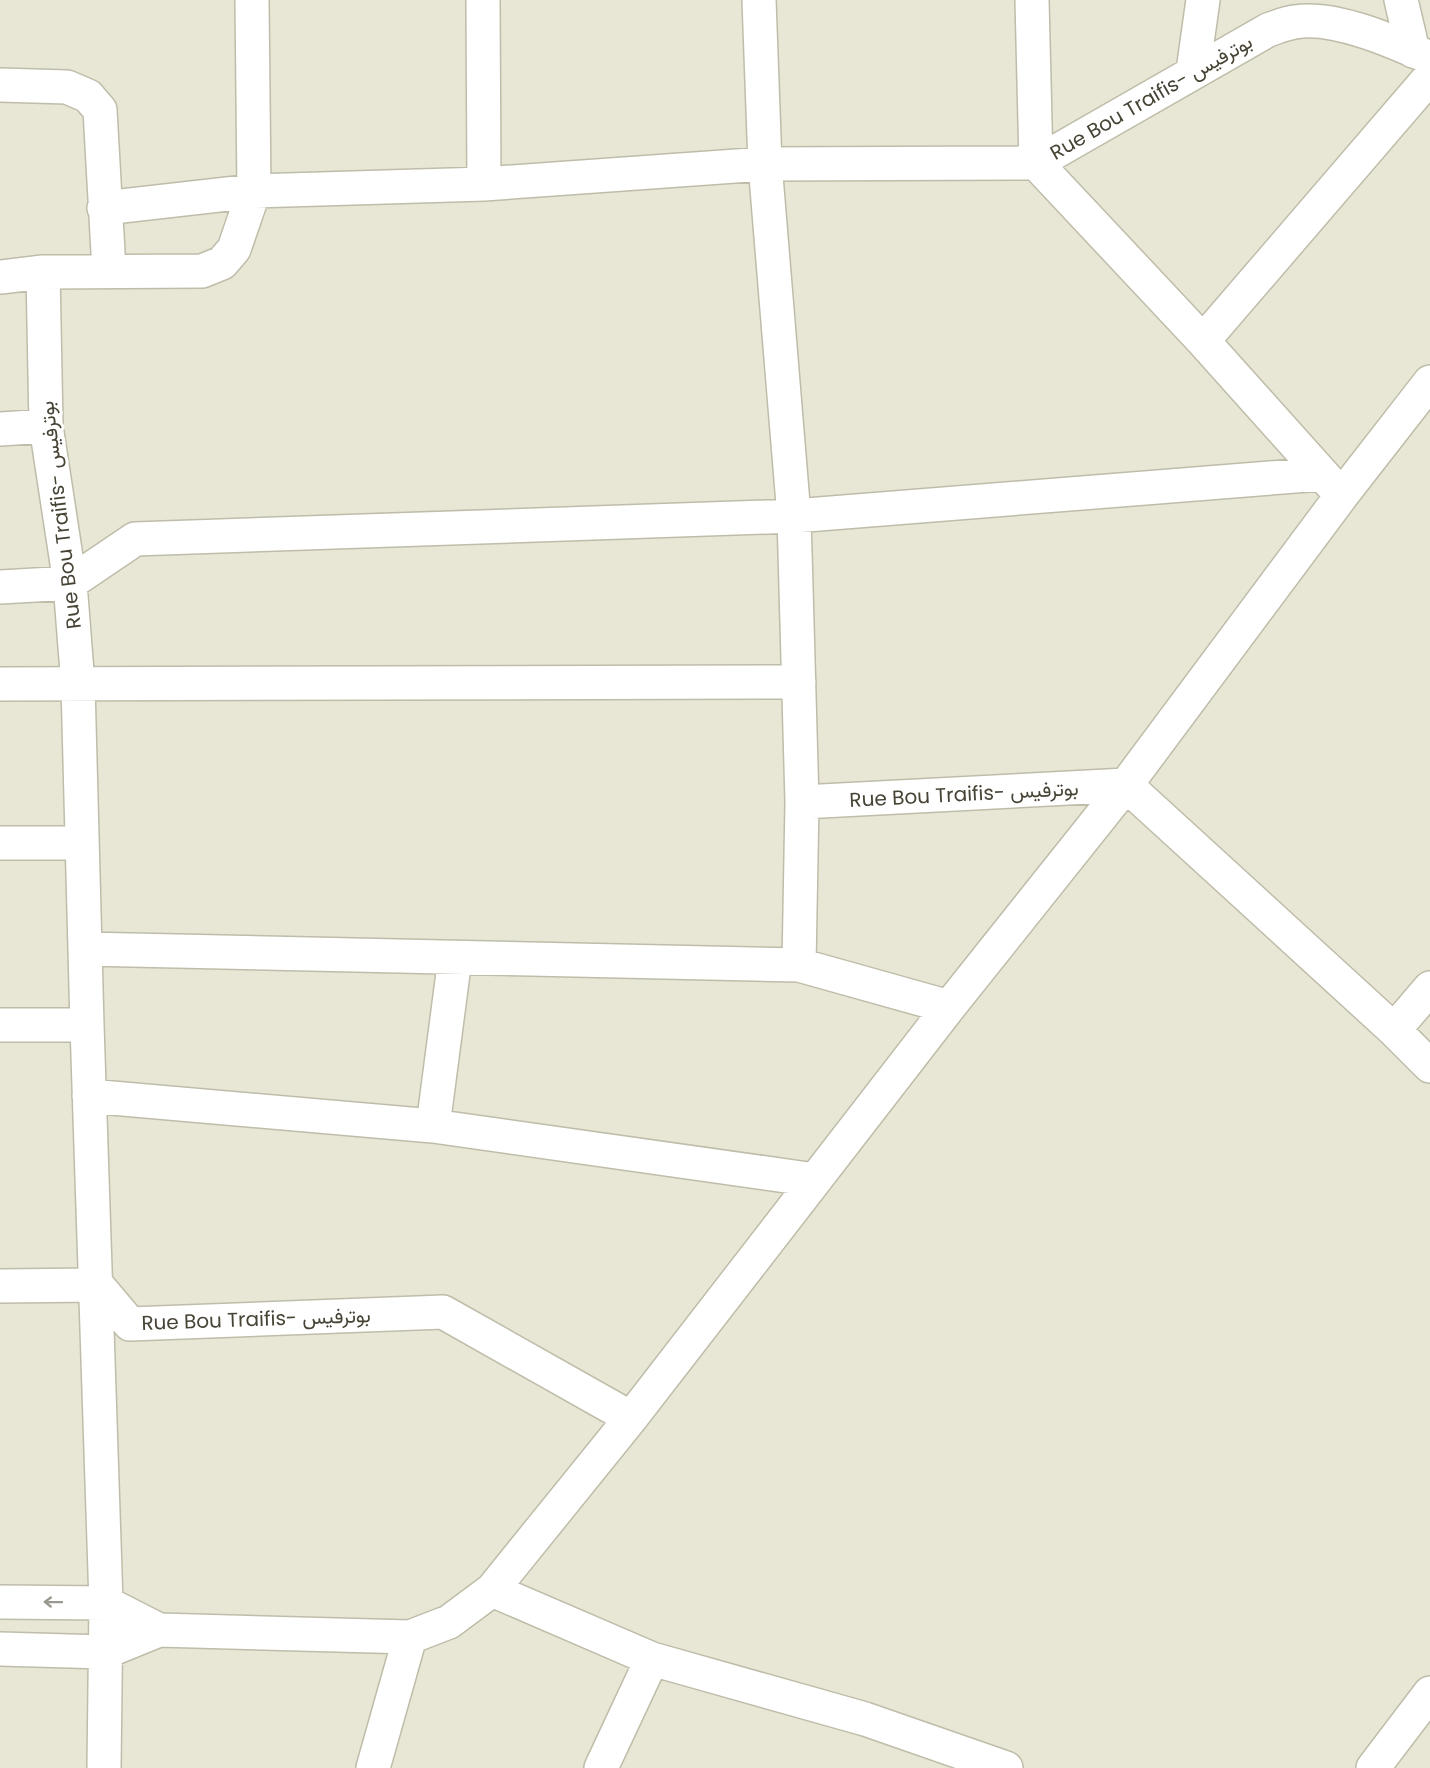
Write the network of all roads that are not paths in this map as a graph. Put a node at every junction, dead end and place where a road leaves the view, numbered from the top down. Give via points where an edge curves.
1 (252, 0) edge
2 (483, 0) edge
3 (759, 0) edge
4 (1032, 0) edge
5 (1203, 0) edge
6 (1401, 0) edge
7 (1424, 62) edge
8 (1194, 72) junction
9 (0, 85) edge
10 (1036, 163) junction
11 (765, 164) junction
12 (484, 184) junction
13 (254, 191) junction
14 (104, 208) junction
15 (109, 270) junction
16 (43, 272) junction
17 (0, 277) edge
18 (1203, 341) junction
19 (1430, 382) edge
20 (46, 426) junction
21 (0, 429) edge
22 (1332, 485) junction
23 (794, 516) junction
24 (70, 583) junction
25 (0, 587) edge
26 (799, 682) junction
27 (0, 684) edge
28 (78, 685) junction
29 (1126, 785) junction
30 (802, 802) junction
31 (0, 843) edge
32 (82, 843) junction
33 (85, 949) junction
34 (455, 958) junction
35 (799, 965) junction
36 (1430, 988) edge
37 (949, 1007) junction
38 (0, 1025) edge
39 (87, 1025) junction
40 (1394, 1030) junction
41 (1430, 1066) edge
42 (89, 1096) junction
43 (433, 1126) junction
44 (815, 1180) junction
45 (97, 1285) junction
46 (0, 1286) edge
47 (631, 1418) junction
48 (492, 1590) junction
49 (0, 1602) edge
50 (106, 1603) junction
51 (159, 1630) junction
52 (410, 1637) junction
53 (0, 1649) edge
54 (105, 1652) junction
55 (652, 1659) junction
56 (1430, 1693) edge
57 (104, 1768) edge
58 (373, 1768) edge
59 (601, 1768) edge
60 (1006, 1768) edge
61 (1373, 1768) edge

1 - 13 street
2 - 12 street
3 - 11 street
4 - 10 street
5 - 8 street
6 - 7 street
7 - 8 street, Rue Bou Traifis- بوترفيس via 1386,38 1314,21 1268,30
7 - 18 street
8 - 10 street, Rue Bou Traifis- بوترفيس
9 - 14 street via 67,87 88,96 100,110
10 - 11 street
10 - 18 street, Rue Bou Traifis- بوترفيس
11 - 12 street
11 - 23 street
12 - 13 street
13 - 14 street
13 - 15 street via 234,249 222,263 201,271
14 - 15 street
15 - 16 street
16 - 17 street
16 - 20 street, Rue Bou Traifis- بوترفيس
18 - 22 street, Rue Bou Traifis- بوترفيس
19 - 22 street
20 - 21 street
20 - 24 street, Rue Bou Traifis- بوترفيس
22 - 23 street
22 - 29 street
23 - 24 street via 135,539
23 - 26 street
24 - 25 street
24 - 28 street, Rue Bou Traifis- بوترفيس
26 - 28 street
26 - 30 street
27 - 28 street
28 - 32 street, Rue Bou Traifis- بوترفيس
29 - 30 street, Rue Bou Traifis- بوترفيس
29 - 37 street
29 - 40 street
30 - 35 street
31 - 32 street
32 - 33 street
33 - 34 street
33 - 39 street
34 - 35 street
34 - 43 street
35 - 37 street
36 - 40 street
37 - 44 street
38 - 39 street
39 - 42 street
40 - 41 street
42 - 43 street
42 - 45 street
43 - 44 street
44 - 47 street
45 - 46 street
45 - 47 street, Rue Bou Traifis- بوترفيس via 130,1324 443,1312
45 - 50 street
47 - 48 street
48 - 52 street via 449,1622
48 - 55 street
50 -> 49 street
50 - 51 street
50 - 54 street
51 - 52 street
51 - 54 street
52 - 58 street
53 - 54 street
54 - 57 street
55 - 59 street
55 - 60 street via 865,1719
56 - 61 street

